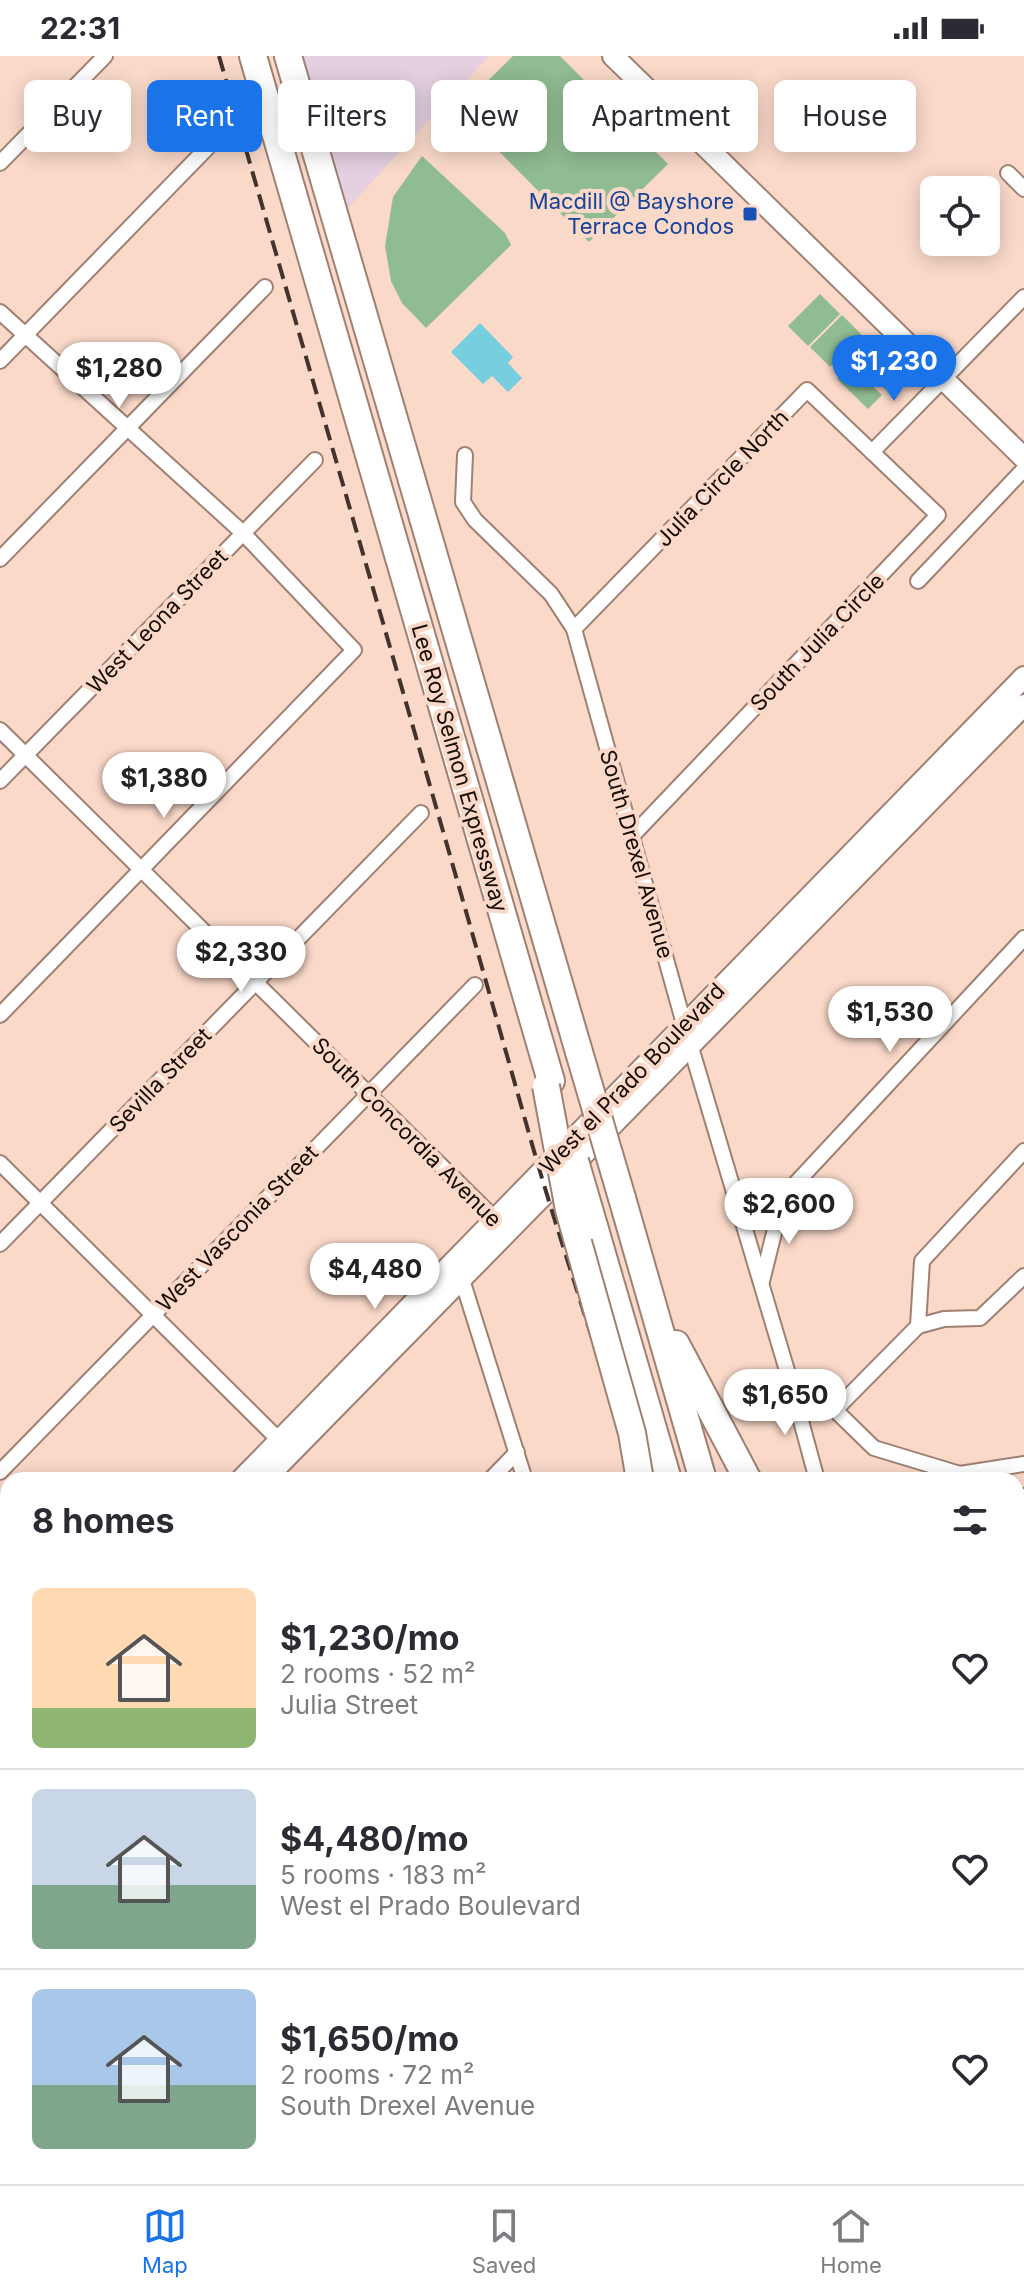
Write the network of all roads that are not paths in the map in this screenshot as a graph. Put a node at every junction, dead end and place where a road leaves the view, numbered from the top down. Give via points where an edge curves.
1 (105, 56) edge
2 (253, 56) edge
3 (288, 56) edge
4 (613, 56) edge
5 (203, 152) edge
6 (0, 163) edge
7 (1008, 173) dead end
8 (1024, 189) edge
9 (265, 287) dead end
10 (1024, 297) edge
11 (0, 312) edge
12 (24, 336) junction
13 (0, 361) edge
14 (943, 380) junction
15 (127, 429) junction
16 (872, 452) junction
17 (465, 455) dead end
18 (1024, 458) edge
19 (315, 460) dead end
20 (1024, 469) edge
21 (243, 533) junction
22 (0, 559) edge
23 (918, 581) dead end
24 (574, 629) junction
25 (1024, 677) edge
26 (1017, 709) edge
27 (0, 730) edge
28 (26, 754) junction
29 (0, 781) edge
30 (421, 813) dead end
31 (632, 836) junction
32 (142, 869) junction
33 (847, 870) junction
34 (1024, 938) edge
35 (255, 982) junction
36 (475, 985) dead end
37 (0, 1015) edge
38 (684, 1024) junction
39 (690, 1045) junction
40 (548, 1078) junction
41 (368, 1094) junction
42 (1024, 1151) edge
43 (0, 1163) edge
44 (735, 1190) junction
45 (783, 1197) junction
46 (40, 1203) junction
47 (501, 1225) junction
48 (0, 1244) edge
49 (458, 1270) junction
50 (1024, 1276) edge
51 (761, 1286) junction
52 (647, 1287) junction
53 (153, 1315) junction
54 (918, 1326) junction
55 (791, 1384) junction
56 (835, 1410) junction
57 (286, 1446) junction
58 (517, 1452) junction
59 (1024, 1464) edge
60 (0, 1472) edge
61 (252, 1472) edge
62 (269, 1472) edge
63 (498, 1472) edge
64 (523, 1472) edge
65 (638, 1472) edge
66 (666, 1472) edge
67 (701, 1472) edge
68 (744, 1472) edge
69 (815, 1472) edge
70 (953, 1472) edge
71 (973, 1472) edge

1 - 6 street
2 - 40 highway, Lee Roy Selmon Expressway
3 - 52 highway, Lee Roy Selmon Expressway, bridge
4 - 14 street
5 - 12 street
7 - 8 street
9 - 15 street
10 - 14 street
11 - 12 street
12 - 13 street
12 - 15 street
14 - 16 street
14 - 18 street
15 - 21 street
15 - 22 street
16 - 24 street, Julia Circle North via 807,390
16 - 31 street, South Julia Circle via 938,515
17 - 24 street, South Drexel Avenue via 463,502 551,594
19 - 21 street, West Leona Street
20 - 23 street
21 - 28 street, West Leona Street
21 - 32 street via 354,650
24 - 31 street, South Drexel Avenue
25 - 26 street, West el Prado Boulevard
26 - 33 street, West el Prado Boulevard
27 - 28 street, South Concordia Avenue
28 - 29 street, West Leona Street
28 - 32 street, South Concordia Avenue
30 - 35 street, Sevilla Street
31 - 38 street, South Drexel Avenue
32 - 35 street, South Concordia Avenue
32 - 37 street
33 - 38 street, West el Prado Boulevard
33 - 39 street, West el Prado Boulevard
34 - 45 street
35 - 41 street, South Concordia Avenue
35 - 46 street, Sevilla Street
36 - 41 street, West Vasconia Street
38 - 39 street, South Drexel Avenue
38 - 47 street, West el Prado Boulevard
39 - 44 street, South Drexel Avenue
39 - 47 street, West el Prado Boulevard
40 - 65 highway, bridge via 569,1210
40 - 66 highway, Lee Roy Selmon Expressway, bridge
41 - 47 street, South Concordia Avenue
41 - 53 street, West Vasconia Street
42 - 54 street via 922,1261
43 - 46 street
44 - 45 street via 750,1198
44 - 51 street, South Drexel Avenue
45 - 51 street
46 - 48 street, Sevilla Street
46 - 53 street
47 - 49 street, West el Prado Boulevard
49 - 57 street, West el Prado Boulevard
49 - 58 street
50 - 54 street via 980,1318
51 - 55 street, South Drexel Avenue
52 - 67 highway, Lee Roy Selmon Expressway
52 - 68 highway
53 - 57 street
53 - 60 street, West Vasconia Street
54 - 56 street
55 - 56 street
55 - 69 street
56 - 70 street via 874,1448
57 - 61 street, West el Prado Boulevard
57 - 62 street, West el Prado Boulevard
58 - 63 street
58 - 64 street
59 - 71 street

